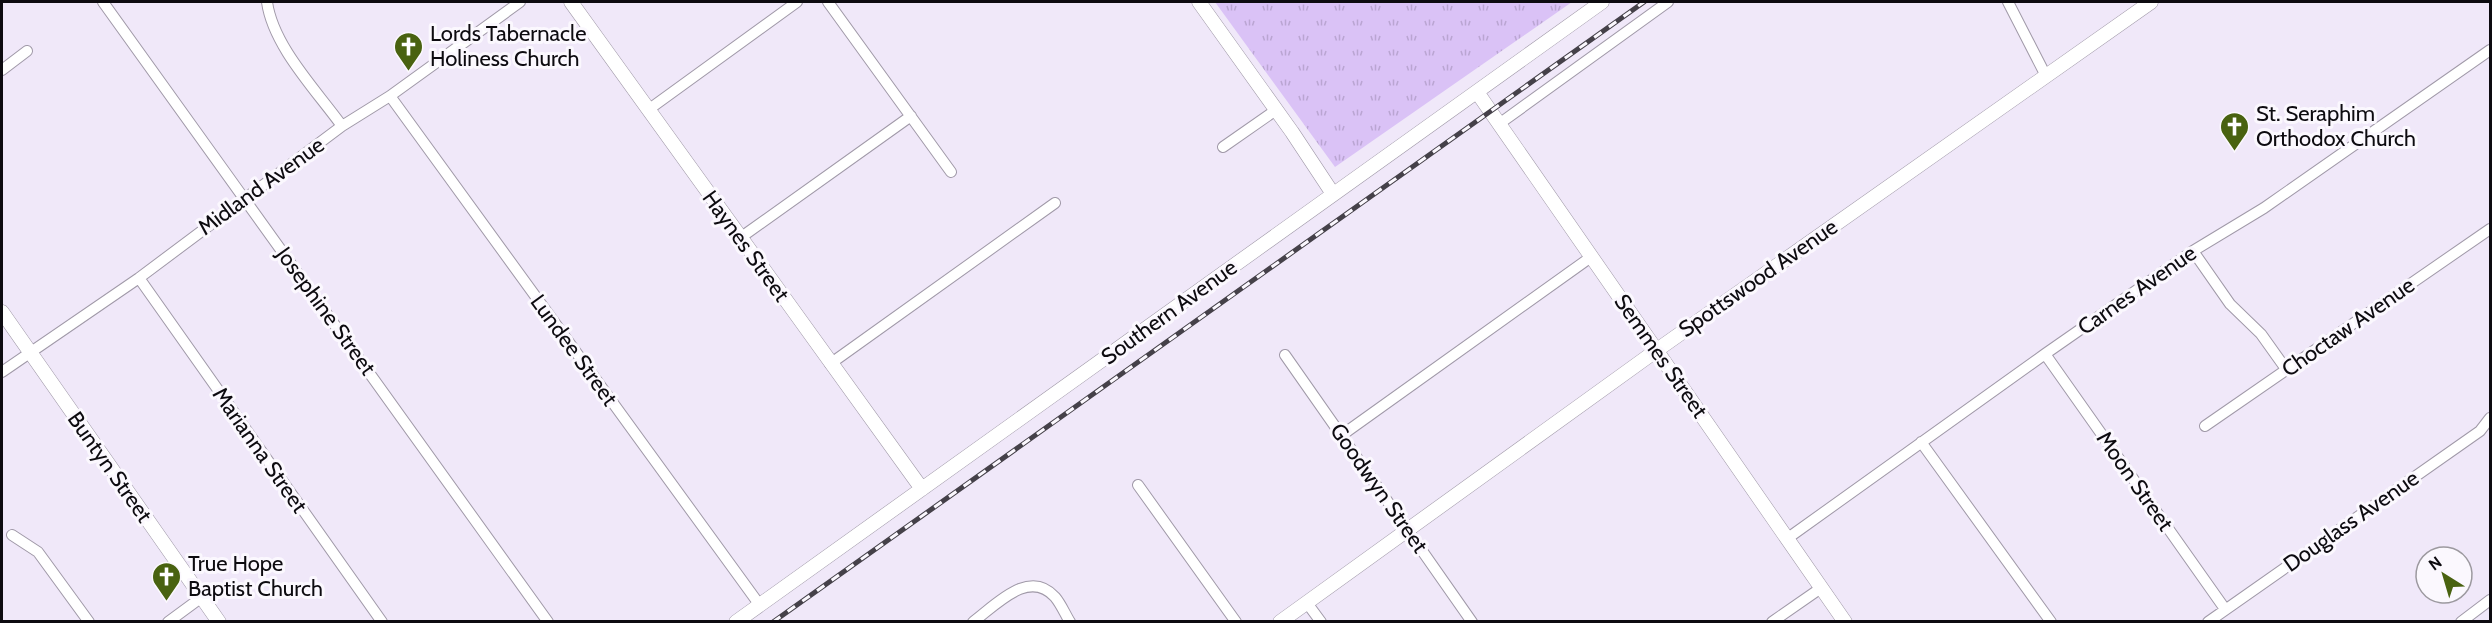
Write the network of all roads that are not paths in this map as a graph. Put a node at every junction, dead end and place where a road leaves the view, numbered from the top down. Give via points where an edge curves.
1 (103, 2) edge
2 (267, 2) edge
3 (520, 2) edge
4 (571, 2) edge
5 (797, 2) edge
6 (828, 2) edge
7 (1199, 2) edge
8 (1602, 2) edge
9 (1668, 2) edge
10 (2008, 2) edge
11 (2151, 2) edge
12 (2490, 50) edge
13 (27, 51) dead end
14 (2, 70) edge
15 (2046, 76) junction
16 (1477, 92) junction
17 (390, 96) junction
18 (648, 110) junction
19 (1276, 110) junction
20 (911, 117) junction
21 (1499, 124) junction
22 (342, 126) junction
23 (1223, 147) dead end
24 (951, 172) dead end
25 (1333, 194) junction
26 (245, 197) junction
27 (1055, 203) dead end
28 (2490, 229) edge
29 (740, 238) junction
30 (2193, 251) junction
31 (1591, 257) junction
32 (139, 278) junction
33 (2, 312) edge
34 (1657, 350) junction
35 (30, 352) junction
36 (2045, 354) junction
37 (1285, 355) dead end
38 (830, 364) junction
39 (2286, 369) junction
40 (2, 372) edge
41 (2490, 422) edge
42 (2205, 426) dead end
43 (1342, 435) junction
44 (1921, 442) junction
45 (1138, 485) dead end
46 (922, 489) junction
47 (1408, 529) junction
48 (12, 535) dead end
49 (1788, 538) junction
50 (1821, 588) junction
51 (202, 597) junction
52 (2490, 600) edge
53 (1307, 603) junction
54 (759, 604) junction
55 (2225, 609) junction
56 (89, 621) edge
57 (168, 621) edge
58 (219, 621) edge
59 (382, 621) edge
60 (548, 621) edge
61 (736, 621) edge
62 (973, 621) edge
63 (1070, 621) edge
64 (1236, 621) edge
65 (1280, 621) edge
66 (1321, 621) edge
67 (1472, 621) edge
68 (1772, 621) edge
69 (1845, 621) edge
70 (2051, 621) edge
71 (2208, 621) edge
72 (2461, 621) edge

1 - 26 street, Josephine Street
2 - 22 street via 269,19 283,45
3 - 17 street, Midland Avenue
4 - 18 street, Haynes Street
5 - 18 street
6 - 20 street
7 - 19 street
8 - 16 street, Southern Avenue
9 - 21 street
10 - 15 street
11 - 15 street, Spottswood Avenue
12 - 30 street, Carnes Avenue via 2264,208
13 - 14 street
15 - 34 street, Spottswood Avenue
16 - 21 street, Semmes Street
16 - 25 street, Southern Avenue
17 - 22 street, Midland Avenue
17 - 54 street, Lundee Street
18 - 29 street, Haynes Street
19 - 23 street
19 - 25 street
20 - 24 street
20 - 29 street
21 - 31 street, Semmes Street
22 - 26 street, Midland Avenue
25 - 46 street, Southern Avenue
26 - 32 street, Midland Avenue
26 - 60 street, Josephine Street
27 - 38 street
28 - 39 street, Choctaw Avenue
29 - 38 street, Haynes Street
30 - 36 street, Carnes Avenue
30 - 39 street via 2230,304 2261,334
31 - 34 street, Semmes Street
31 - 43 street
32 - 35 street, Midland Avenue
32 - 59 street, Marianna Street
33 - 35 street, Buntyn Street
34 - 47 street, Spottswood Avenue
34 - 49 street, Semmes Street
35 - 40 street, Midland Avenue
35 - 51 street, Buntyn Street
36 - 44 street, Carnes Avenue
36 - 55 street, Moon Street
37 - 43 street, Goodwyn Street
38 - 46 street, Haynes Street
39 - 42 street, Choctaw Avenue
41 - 55 street, Douglass Avenue
43 - 47 street, Goodwyn Street
44 - 49 street, Carnes Avenue
44 - 70 street
45 - 64 street
46 - 54 street, Southern Avenue
47 - 53 street, Spottswood Avenue
47 - 67 street, Goodwyn Street
48 - 56 street via 38,552
49 - 50 street, Semmes Street
50 - 68 street
50 - 69 street, Semmes Street
51 - 57 street
51 - 58 street, Buntyn Street
52 - 72 street
53 - 65 street, Spottswood Avenue
53 - 66 street
54 - 61 street, Southern Avenue
55 - 71 street, Douglass Avenue
62 - 63 street via 1023,586 1041,586

